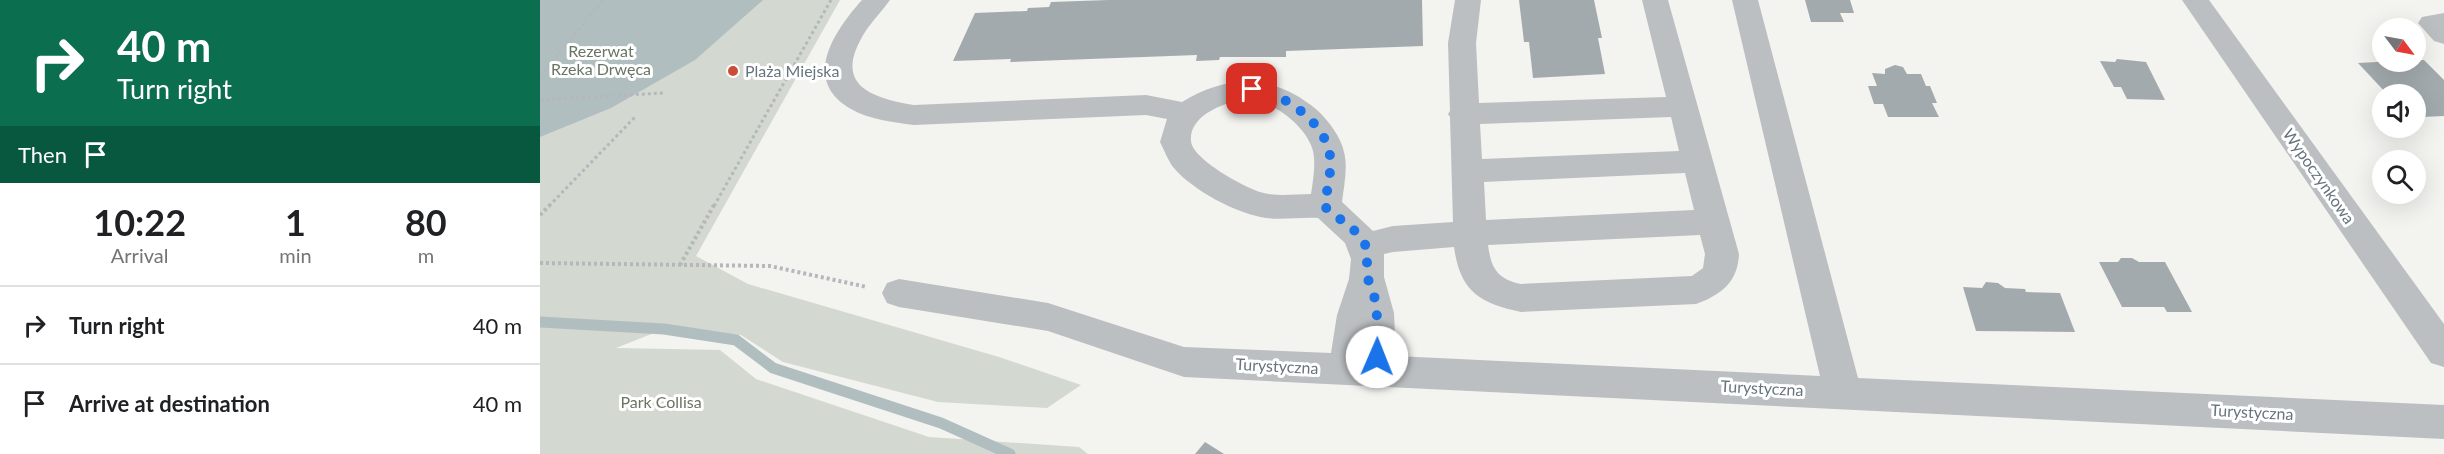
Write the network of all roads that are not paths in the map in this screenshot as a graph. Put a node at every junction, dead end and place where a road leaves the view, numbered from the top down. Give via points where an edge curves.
1 (877, 0) edge
2 (1468, 0) edge
3 (1654, 0) edge
4 (1745, 0) edge
5 (2195, 0) edge
6 (2444, 22) edge
7 (2444, 35) edge
8 (1682, 107) junction
9 (1188, 113) junction
10 (1463, 114) junction
11 (1696, 161) junction
12 (1466, 171) junction
13 (1325, 207) junction
14 (1713, 222) junction
15 (1470, 233) junction
16 (1367, 263) junction
17 (899, 293) road end
18 (2444, 352) edge
19 (1362, 370) junction
20 (1843, 392) junction
21 (2444, 422) edge

1 - 9 street via 848,32 836,66 842,87 878,110 914,115 1146,105
2 - 10 street via 1462,44
3 - 8 street
4 - 20 street
5 - 18 street, Wypoczynkowa
6 - 7 street via 2432,23
8 - 10 street
8 - 11 street
9 - 13 street via 1175,134 1178,148 1189,163 1220,185 1262,205
9 - 13 street via 1211,98 1241,90 1269,92 1287,99 1328,147
10 - 12 street
11 - 12 street
11 - 14 street
12 - 15 street
13 - 16 street via 1354,230
14 - 15 street
14 - 15 street via 1722,254 1718,277 1709,285 1684,291 1503,296 1477,275
15 - 16 street via 1393,239
16 - 19 street via 1377,317
17 - 19 street, Turystyczna via 1048,317 1184,362
19 - 20 street, Turystyczna
20 - 21 street, Turystyczna

